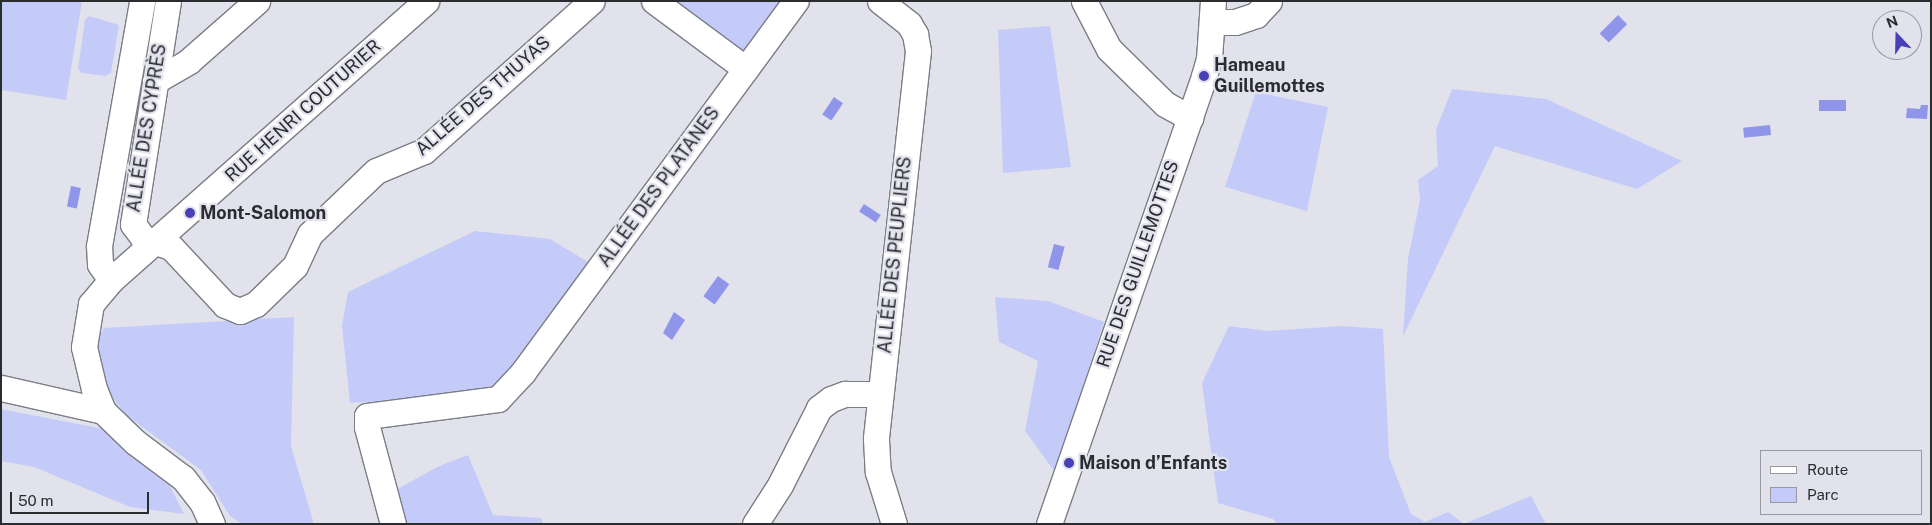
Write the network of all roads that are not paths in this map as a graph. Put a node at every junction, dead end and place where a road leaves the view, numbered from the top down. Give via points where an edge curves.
1 (142, 1) edge
2 (168, 1) edge
3 (257, 1) edge
4 (426, 1) edge
5 (592, 1) edge
6 (654, 1) edge
7 (796, 1) edge
8 (880, 1) edge
9 (1084, 1) edge
10 (1269, 1) edge
11 (1212, 12) edge
12 (746, 68) junction
13 (155, 81) junction
14 (1190, 118) junction
15 (155, 243) junction
16 (111, 280) junction
17 (1, 388) edge
18 (880, 394) junction
19 (103, 411) junction
20 (212, 524) edge
21 (393, 524) edge
22 (755, 524) edge
23 (894, 524) edge
24 (1049, 524) edge

1 - 16 street via 99,246 100,264
2 - 13 street, ALLÉE DES CYPRÈS
3 - 13 street via 189,61
4 - 15 street, RUE HENRI COUTURIER
5 - 15 street, ALLÉE DES THUYAS via 424,151 376,171 310,234 295,266 249,308 240,310 225,305 171,247
6 - 12 street
7 - 12 street, ALLÉE DES PLATANES
8 - 18 street, ALLÉE DES PEUPLIERS via 909,24 915,34 918,51
9 - 14 street via 1109,49 1165,104
10 - 11 street via 1256,15 1235,22
11 - 14 street, RUE DES GUILLEMOTTES via 1209,59
12 - 21 street, ALLÉE DES PLATANES via 523,372 498,399 367,416 367,427
13 - 15 street, ALLÉE DES CYPRÈS via 132,218 139,235
14 - 24 street, RUE DES GUILLEMOTTES
15 - 16 street, RUE HENRI COUTURIER
16 - 19 street, RUE HENRI COUTURIER via 92,304 85,331 88,367
17 - 19 street
18 - 22 street via 845,394 819,408 780,485
18 - 23 street, ALLÉE DES PEUPLIERS via 876,456
19 - 20 street via 135,442 183,478 202,502

